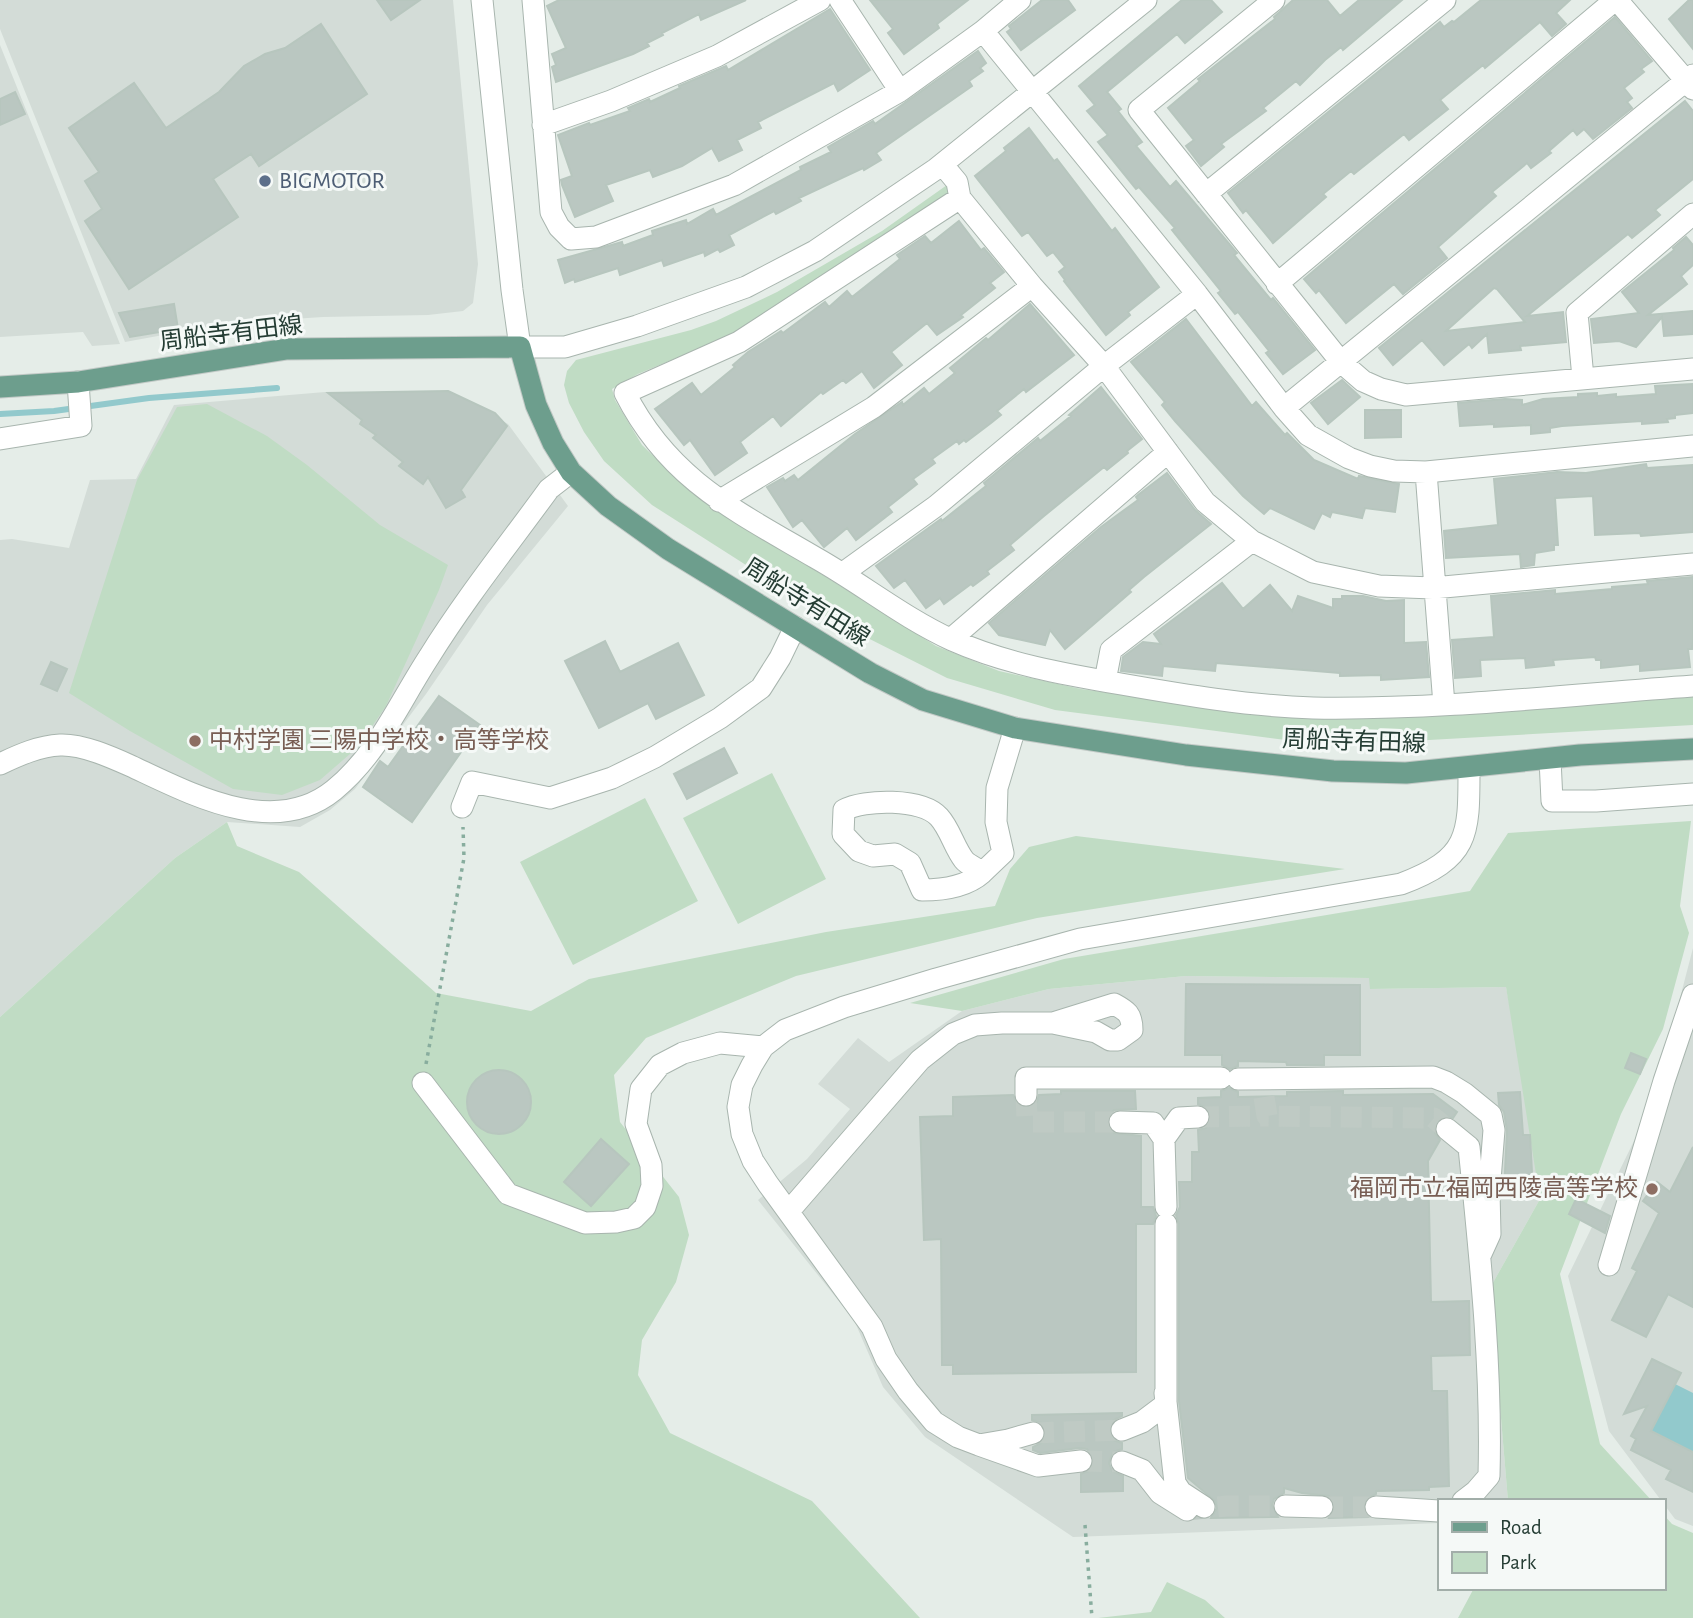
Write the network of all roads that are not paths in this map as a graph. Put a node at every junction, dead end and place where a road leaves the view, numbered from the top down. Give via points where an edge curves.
1 (482, 0) edge
2 (533, 0) edge
3 (820, 0) edge
4 (840, 0) edge
5 (1020, 0) edge
6 (1146, 0) edge
7 (1274, 0) edge
8 (1444, 0) edge
9 (1616, 0) edge
10 (983, 32) junction
11 (1691, 81) edge
12 (900, 91) junction
13 (1032, 91) junction
14 (543, 125) junction
15 (943, 164) junction
16 (1206, 194) junction
17 (960, 198) junction
18 (1693, 214) edge
19 (1277, 284) junction
20 (1032, 286) junction
21 (1197, 294) junction
22 (520, 347) junction
23 (1341, 362) junction
24 (1104, 366) junction
25 (1693, 369) edge
26 (1583, 378) junction
27 (78, 382) junction
28 (0, 387) edge
29 (1284, 408) junction
30 (0, 439) edge
31 (1693, 446) edge
32 (1168, 452) junction
33 (571, 472) junction
34 (1426, 472) junction
35 (719, 501) junction
36 (1252, 541) junction
37 (1693, 564) edge
38 (843, 573) junction
39 (1433, 588) junction
40 (795, 627) junction
41 (951, 639) junction
42 (1105, 681) junction
43 (1693, 686) edge
44 (1444, 705) junction
45 (1015, 728) junction
46 (1693, 749) edge
47 (1550, 759) junction
48 (0, 764) edge
49 (1469, 768) junction
50 (1693, 794) edge
51 (462, 807) road end
52 (982, 873) junction
53 (1693, 995) edge
54 (1053, 1023) dead end
55 (763, 1047) junction
56 (423, 1083) road end
57 (1026, 1095) dead end
58 (1198, 1117) tunnel mouth
59 (1120, 1122) tunnel mouth
60 (1447, 1129) tunnel mouth
61 (1164, 1139) junction
62 (789, 1211) junction
63 (1480, 1256) junction
64 (1609, 1265) dead end
65 (1165, 1391) junction
66 (1122, 1430) tunnel mouth
67 (1033, 1433) tunnel mouth
68 (979, 1445) junction
69 (1080, 1461) tunnel mouth
70 (1122, 1462) tunnel mouth
71 (1466, 1499) edge
72 (1284, 1506) tunnel mouth
73 (1322, 1507) tunnel mouth
74 (1376, 1507) tunnel mouth
75 (1438, 1511) edge

1 - 22 street
2 - 14 street
3 - 14 street via 717,56
4 - 12 street
5 - 10 street
6 - 13 street
7 - 16 street via 1139,110
8 - 16 street
9 - 11 street
9 - 19 street
10 - 12 street
10 - 13 street
11 - 23 street
12 - 14 street via 734,185 596,237 571,239 551,212
13 - 15 street
13 - 21 street
15 - 17 street via 957,182
15 - 22 street via 815,251 746,287 565,347
16 - 19 street
17 - 20 street
17 - 35 street via 739,342 625,393 667,457
18 - 26 street via 1577,313
19 - 23 street
20 - 24 street
20 - 35 street via 874,407
21 - 24 street
21 - 29 street
22 - 27 main road, 周船寺有田線 via 287,349
22 - 33 main road, 周船寺有田線 via 536,405
23 - 26 street via 1363,381 1406,396
23 - 29 street
24 - 32 street
24 - 38 street via 936,506
25 - 26 street
27 - 28 main road, 周船寺有田線
27 - 30 street via 81,426
29 - 34 street via 1308,435 1349,458 1382,468
31 - 34 street
32 - 36 street via 1205,502
32 - 41 street
33 - 40 main road, 周船寺有田線 via 608,506 668,549
33 - 48 street via 549,488 429,655 377,745 334,790 309,806 274,812 236,809 104,754 62,745 22,753
34 - 39 street
35 - 38 street
36 - 39 street via 1334,578
36 - 42 street via 1111,650
37 - 39 street
38 - 41 street
39 - 44 street
40 - 45 main road, 周船寺有田線 via 923,699
40 - 51 street via 761,688 654,757 612,778 550,798 472,782
41 - 42 street via 1019,664
42 - 44 street via 1198,697 1312,708
43 - 44 street
45 - 49 main road, 周船寺有田線 via 1269,766 1406,773
45 - 52 street via 997,788 996,822 1003,853
46 - 47 main road, 周船寺有田線
47 - 49 main road, 周船寺有田線
47 - 50 street via 1552,801
49 - 55 street via 1469,820 1462,843 1420,877 1080,939 844,1007 785,1030
52 - 52 street via 965,862 938,815 900,803 856,803 844,810 844,834 859,851 873,856 895,854 911,863 922,890 943,890
53 - 64 street
54 - 62 street via 975,1024 953,1034 920,1060
55 - 56 street via 720,1043 660,1065 640,1090 636,1124 651,1165 652,1186 645,1207 634,1217 616,1222 585,1223 509,1194
55 - 62 street via 742,1085 738,1107 742,1134 760,1172
57 - 63 street via 1026,1078 1229,1079 1264,1088 1433,1077 1491,1115 1490,1234
58 - 61 street via 1179,1118
59 - 61 street via 1153,1123
60 - 63 street via 1469,1147
61 - 65 street
62 - 68 street via 872,1327 908,1391 934,1422
63 - 71 street via 1489,1385 1489,1476
65 - 66 street via 1166,1404
65 - 70 street via 1175,1483 1195,1509 1160,1493 1142,1470
67 - 68 street
68 - 69 street via 1038,1466
72 - 73 street
74 - 75 street

